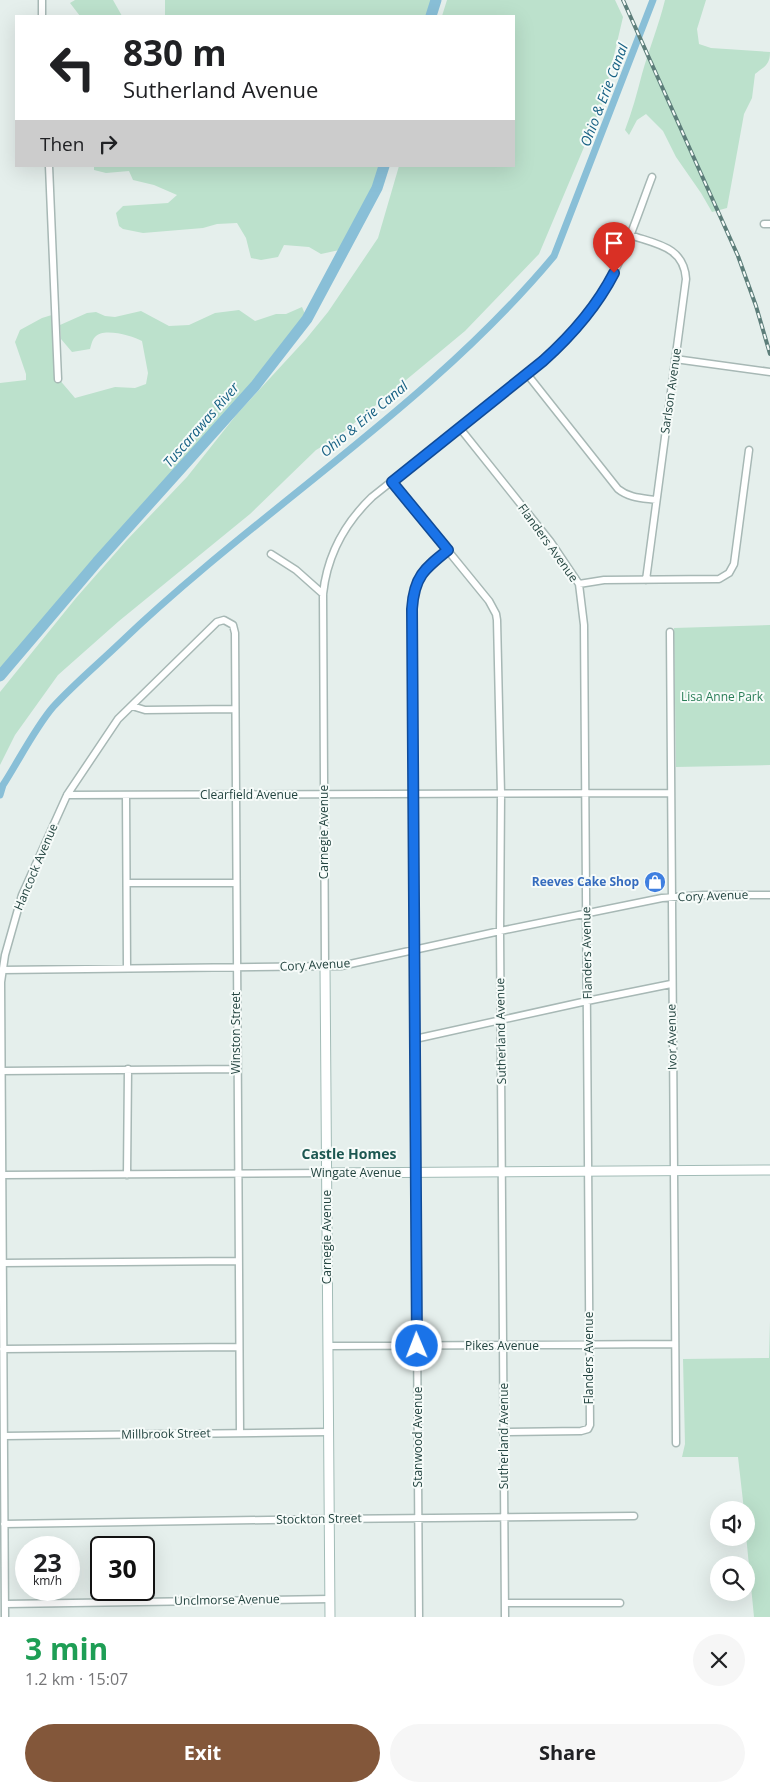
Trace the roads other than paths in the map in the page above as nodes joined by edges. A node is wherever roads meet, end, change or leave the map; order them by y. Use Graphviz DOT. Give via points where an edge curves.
graph roads {
  1 [pos="42,0"];
  2 [pos="42,15"];
  3 [pos="49,167"];
  4 [pos="652,177"];
  5 [pos="630,235"];
  6 [pos="674,359"];
  7 [pos="770,372"];
  8 [pos="527,374"];
  9 [pos="58,378"];
  10 [pos="459,427"];
  11 [pos="750,450"];
  12 [pos="392,482"];
  13 [pos="656,500"];
  14 [pos="448,550"];
  15 [pos="272,554"];
  16 [pos="646,580"];
  17 [pos="579,584"];
  18 [pos="324,594"];
  19 [pos="670,632"];
  20 [pos="235,633"];
  21 [pos="132,706"];
  22 [pos="235,709"];
  23 [pos="671,793"];
  24 [pos="324,794"];
  25 [pos="414,794"];
  26 [pos="501,794"];
  27 [pos="586,794"];
  28 [pos="126,795"];
  29 [pos="235,795"];
  30 [pos="67,796"];
  31 [pos="127,883"];
  32 [pos="236,883"];
  33 [pos="770,895"];
  34 [pos="673,897"];
  35 [pos="586,913"];
  36 [pos="500,931"];
  37 [pos="414,951"];
  38 [pos="325,966"];
  39 [pos="127,968"];
  40 [pos="236,968"];
  41 [pos="2,970"];
  42 [pos="671,984"];
  43 [pos="587,1000"];
  44 [pos="501,1020"];
  45 [pos="415,1038"];
  46 [pos="128,1069"];
  47 [pos="236,1069"];
  48 [pos="2,1071"];
  49 [pos="770,1170"];
  50 [pos="588,1171"];
  51 [pos="416,1172"];
  52 [pos="502,1172"];
  53 [pos="674,1172"];
  54 [pos="238,1173"];
  55 [pos="327,1173"];
  56 [pos="3,1175"];
  57 [pos="127,1175"];
  58 [pos="238,1261"];
  59 [pos="3,1263"];
  60 [pos="675,1344"];
  61 [pos="589,1345"];
  62 [pos="328,1346"];
  63 [pos="417,1346"];
  64 [pos="503,1346"];
  65 [pos="239,1347"];
  66 [pos="3,1349"];
  67 [pos="328,1432"];
  68 [pos="504,1432"];
  69 [pos="240,1433"];
  70 [pos="4,1436"];
  71 [pos="676,1442"];
  72 [pos="634,1516"];
  73 [pos="418,1518"];
  74 [pos="504,1518"];
  75 [pos="329,1519"];
  76 [pos="4,1524"];
  77 [pos="330,1599"];
  78 [pos="505,1603"];
  79 [pos="620,1603"];
  80 [pos="5,1604"];
  81 [pos="5,1617"];
  82 [pos="330,1617"];
  83 [pos="419,1617"];
  84 [pos="505,1617"];
  1 -- 2 [label="street"];
  3 -- 9 [label="street"];
  4 -- 5 [label="street, Carnegie Avenue"];
  5 -- 6 [label="street, Sarlson Avenue" via="671,250 684,267 686,279"];
  5 -- 8 [label="street, Carnegie Avenue" via="620,260 591,310 563,343"];
  6 -- 7 [label="street"];
  6 -- 13 [label="street, Sarlson Avenue"];
  8 -- 10 [label="street, Carnegie Avenue"];
  8 -- 13 [label="street" via="618,489 635,498"];
  10 -- 12 [label="street, Carnegie Avenue"];
  10 -- 17 [label="street, Flanders Avenue" via="550,541"];
  11 -- 16 [label="street" via="734,564 730,573 719,579"];
  12 -- 14 [label="street, Sutherland Avenue"];
  12 -- 18 [label="street, Carnegie Avenue" via="372,497 348,525 331,560"];
  13 -- 16 [label="street, Sarlson Avenue"];
  14 -- 25 [label="street, Stanwood Avenue" via="425,570 413,595"];
  14 -- 26 [label="street, Sutherland Avenue" via="496,614"];
  15 -- 18 [label="street"];
  16 -- 17 [label="street" via="604,580"];
  17 -- 27 [label="street, Flanders Avenue" via="584,625"];
  18 -- 24 [label="street, Carnegie Avenue"];
  19 -- 23 [label="street, Ivor Avenue"];
  20 -- 21 [label="street, Hancock Avenue" via="229,621 217,622"];
  20 -- 22 [label="street, Winston Street"];
  21 -- 22 [label="street" via="145,710"];
  21 -- 30 [label="street, Hancock Avenue" via="114,725"];
  22 -- 29 [label="street, Winston Street"];
  23 -- 27 [label="street, Clearfield Avenue"];
  23 -- 34 [label="street, Ivor Avenue"];
  24 -- 25 [label="street, Clearfield Avenue"];
  24 -- 29 [label="street, Clearfield Avenue"];
  24 -- 38 [label="street, Carnegie Avenue"];
  25 -- 26 [label="street, Clearfield Avenue"];
  25 -- 37 [label="street, Stanwood Avenue"];
  26 -- 27 [label="street, Clearfield Avenue"];
  26 -- 36 [label="street, Sutherland Avenue"];
  27 -- 35 [label="street, Flanders Avenue"];
  28 -- 29 [label="street, Clearfield Avenue"];
  28 -- 30 [label="street, Clearfield Avenue"];
  28 -- 31 [label="street"];
  29 -- 32 [label="street, Winston Street"];
  30 -- 41 [label="street, Hancock Avenue" via="22,895"];
  31 -- 32 [label="street"];
  31 -- 39 [label="street"];
  32 -- 40 [label="street, Winston Street"];
  33 -- 34 [label="street, Cory Avenue"];
  34 -- 35 [label="street, Cory Avenue"];
  34 -- 42 [label="street, Ivor Avenue"];
  35 -- 36 [label="street, Cory Avenue"];
  35 -- 43 [label="street, Flanders Avenue"];
  36 -- 37 [label="street, Cory Avenue"];
  36 -- 44 [label="street, Sutherland Avenue"];
  37 -- 38 [label="street, Cory Avenue" via="341,966"];
  37 -- 45 [label="street, Stanwood Avenue"];
  38 -- 40 [label="street, Cory Avenue"];
  38 -- 55 [label="street, Carnegie Avenue"];
  39 -- 40 [label="street, Cory Avenue"];
  39 -- 41 [label="street, Cory Avenue"];
  40 -- 47 [label="street, Winston Street"];
  41 -- 48 [label="street, Hancock Avenue"];
  42 -- 43 [label="street"];
  42 -- 53 [label="street, Ivor Avenue"];
  43 -- 44 [label="street"];
  43 -- 50 [label="street, Flanders Avenue"];
  44 -- 45 [label="street"];
  44 -- 52 [label="street, Sutherland Avenue"];
  45 -- 51 [label="street, Stanwood Avenue"];
  46 -- 47 [label="street"];
  46 -- 48 [label="street"];
  46 -- 57 [label="street"];
  47 -- 54 [label="street, Winston Street"];
  48 -- 56 [label="street, Hancock Avenue"];
  49 -- 53 [label="street, Wingate Avenue"];
  50 -- 52 [label="street, Wingate Avenue"];
  50 -- 53 [label="street, Wingate Avenue"];
  50 -- 61 [label="street, Flanders Avenue"];
  51 -- 52 [label="street, Wingate Avenue"];
  51 -- 55 [label="street, Wingate Avenue"];
  51 -- 63 [label="street, Stanwood Avenue"];
  52 -- 64 [label="street, Sutherland Avenue"];
  53 -- 60 [label="street, Ivor Avenue"];
  54 -- 55 [label="street, Wingate Avenue"];
  54 -- 57 [label="street, Wingate Avenue"];
  54 -- 58 [label="street, Winston Street"];
  55 -- 62 [label="street, Carnegie Avenue"];
  56 -- 57 [label="street, Wingate Avenue"];
  56 -- 59 [label="street, Hancock Avenue"];
  58 -- 59 [label="street"];
  58 -- 65 [label="street, Winston Street"];
  59 -- 66 [label="street, Hancock Avenue"];
  60 -- 61 [label="street, Pikes Avenue"];
  60 -- 71 [label="street, Ivor Avenue"];
  61 -- 64 [label="street, Pikes Avenue"];
  61 -- 68 [label="street, Flanders Avenue" via="588,1429"];
  62 -- 63 [label="street, Pikes Avenue"];
  62 -- 67 [label="street, Carnegie Avenue"];
  63 -- 64 [label="street, Pikes Avenue"];
  63 -- 73 [label="street, Stanwood Avenue"];
  64 -- 68 [label="street, Sutherland Avenue"];
  65 -- 66 [label="street"];
  65 -- 69 [label="street, Winston Street"];
  66 -- 70 [label="street, Hancock Avenue"];
  67 -- 69 [label="street, Millbrook Street"];
  67 -- 75 [label="street, Carnegie Avenue"];
  68 -- 74 [label="street, Sutherland Avenue"];
  69 -- 70 [label="street, Millbrook Street"];
  70 -- 76 [label="street, Hancock Avenue"];
  72 -- 74 [label="street, Stockton Street"];
  73 -- 74 [label="street, Stockton Street"];
  73 -- 75 [label="street, Stockton Street"];
  73 -- 83 [label="street, Stanwood Avenue"];
  74 -- 78 [label="street, Sutherland Avenue"];
  75 -- 76 [label="street, Stockton Street"];
  75 -- 77 [label="street, Carnegie Avenue"];
  76 -- 80 [label="street, Hancock Avenue"];
  77 -- 80 [label="street, Unclmorse Avenue"];
  77 -- 82 [label="street, Carnegie Avenue"];
  78 -- 79 [label="street"];
  78 -- 84 [label="street, Sutherland Avenue"];
  80 -- 81 [label="street, Hancock Avenue"];
}
